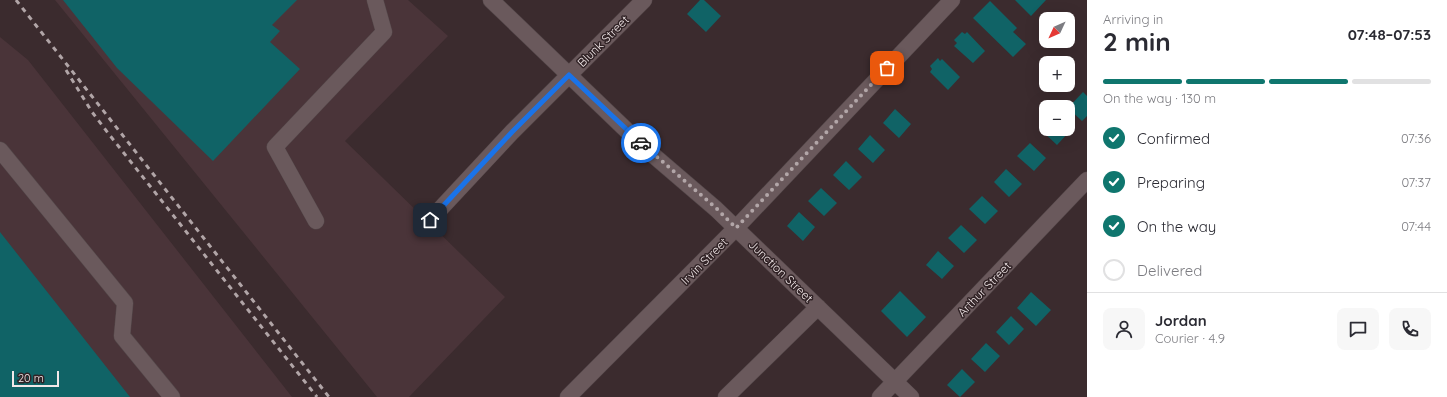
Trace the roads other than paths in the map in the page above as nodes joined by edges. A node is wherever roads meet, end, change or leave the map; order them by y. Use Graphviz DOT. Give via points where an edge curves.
graph roads {
  1 [pos="375,0"];
  2 [pos="491,0"];
  3 [pos="644,0"];
  4 [pos="952,0"];
  5 [pos="569,75"];
  6 [pos="0,150"];
  7 [pos="1087,180"];
  8 [pos="430,220"];
  9 [pos="316,221"];
  10 [pos="736,228"];
  11 [pos="818,307"];
  12 [pos="895,382"];
  13 [pos="172,397"];
  14 [pos="568,397"];
  15 [pos="726,397"];
  16 [pos="880,397"];
  17 [pos="911,397"];
  1 -- 9 [label="street" via="384,32 275,147"];
  2 -- 5 [label="street, Junction Street"];
  3 -- 5 [label="street, Blunk Street"];
  4 -- 10 [label="street, Irvin Street"];
  5 -- 8 [label="street, Blunk Street"];
  5 -- 10 [label="street, Junction Street"];
  6 -- 13 [label="street" via="125,303 122,336"];
  7 -- 12 [label="street, Arthur Street"];
  10 -- 11 [label="street, Junction Street"];
  10 -- 14 [label="street, Irvin Street"];
  11 -- 12 [label="street, Junction Street"];
  11 -- 15 [label="street"];
  12 -- 16 [label="street, Arthur Street"];
  12 -- 17 [label="street, Junction Street"];
}
